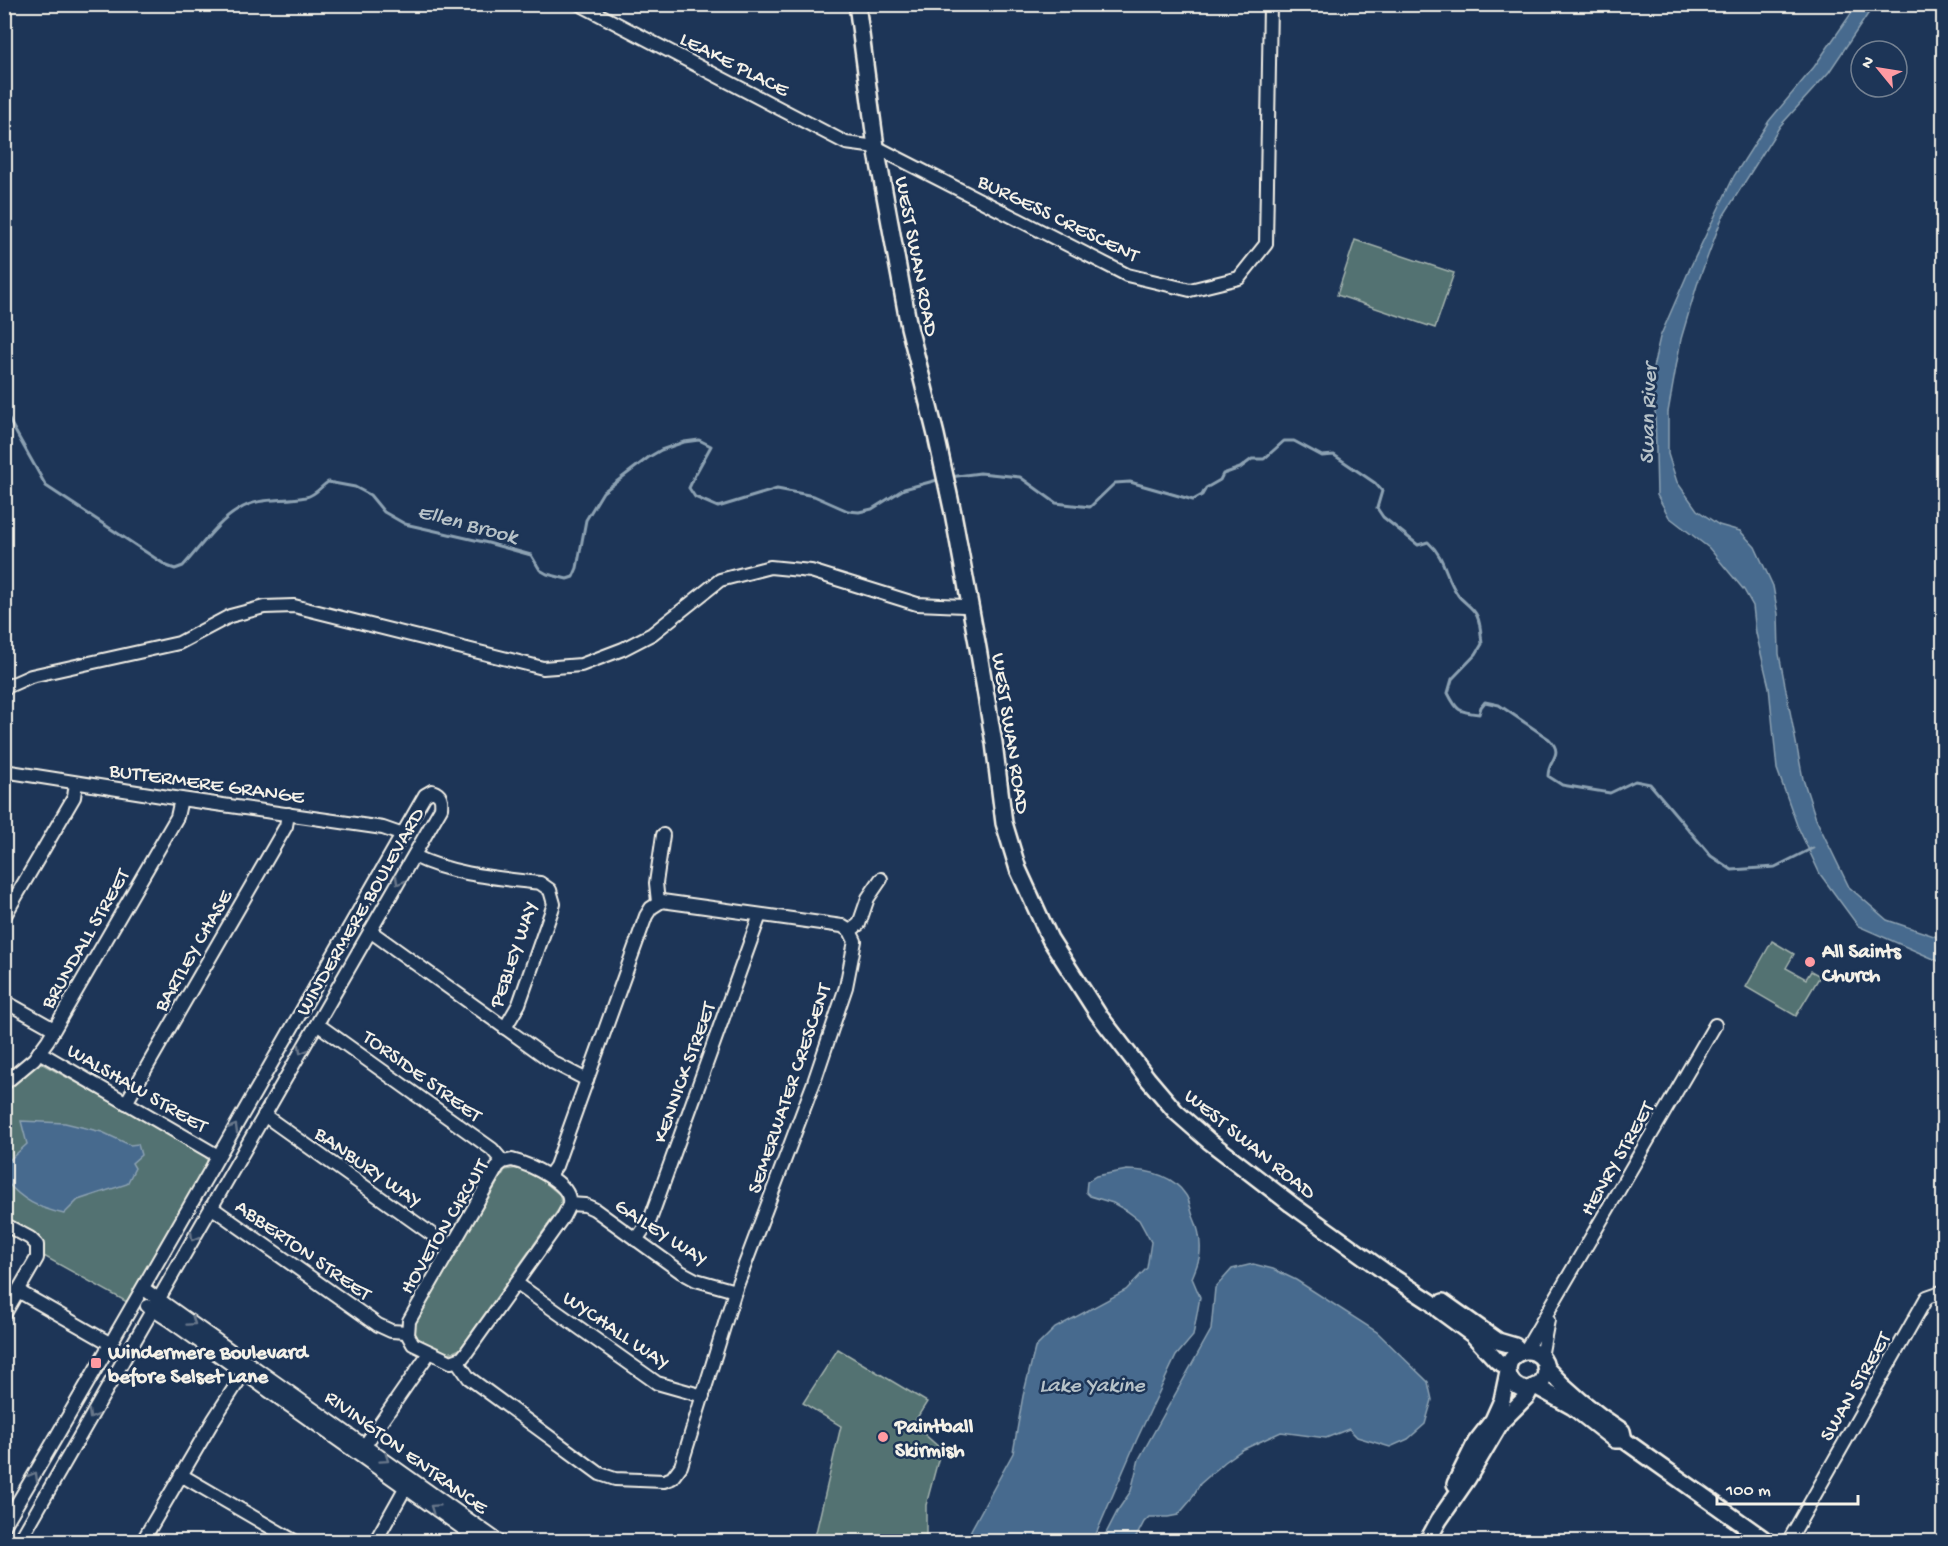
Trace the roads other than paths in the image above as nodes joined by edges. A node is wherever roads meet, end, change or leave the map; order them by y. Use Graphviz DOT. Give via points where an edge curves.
graph roads {
  1 [pos="579,4"];
  2 [pos="856,4"];
  3 [pos="1270,4"];
  4 [pos="876,147"];
  5 [pos="970,604"];
  6 [pos="4,688"];
  7 [pos="4,771"];
  8 [pos="76,783"];
  9 [pos="182,799"];
  10 [pos="288,814"];
  11 [pos="403,835"];
  12 [pos="663,835"];
  13 [pos="414,856"];
  14 [pos="881,879"];
  15 [pos="658,902"];
  16 [pos="760,915"];
  17 [pos="4,917"];
  18 [pos="370,931"];
  19 [pos="850,931"];
  20 [pos="4,1001"];
  21 [pos="317,1024"];
  22 [pos="1715,1025"];
  23 [pos="505,1028"];
  24 [pos="54,1029"];
  25 [pos="39,1052"];
  26 [pos="587,1080"];
  27 [pos="4,1084"];
  28 [pos="126,1103"];
  29 [pos="264,1115"];
  30 [pos="218,1156"];
  31 [pos="503,1162"];
  32 [pos="549,1176"];
  33 [pos="569,1204"];
  34 [pos="211,1208"];
  35 [pos="4,1224"];
  36 [pos="636,1240"];
  37 [pos="451,1248"];
  38 [pos="516,1283"];
  39 [pos="144,1288"];
  40 [pos="18,1291"];
  41 [pos="735,1291"];
  42 [pos="1944,1291"];
  43 [pos="137,1300"];
  44 [pos="1431,1302"];
  45 [pos="155,1304"];
  46 [pos="1550,1310"];
  47 [pos="4,1315"];
  48 [pos="408,1332"];
  49 [pos="111,1344"];
  50 [pos="1523,1351"];
  51 [pos="429,1353"];
  52 [pos="457,1361"];
  53 [pos="1543,1362"];
  54 [pos="246,1368"];
  55 [pos="1508,1369"];
  56 [pos="1533,1387"];
  57 [pos="703,1396"];
  58 [pos="1624,1440"];
  59 [pos="362,1450"];
  60 [pos="181,1475"];
  61 [pos="408,1483"];
  62 [pos="1439,1520"];
  63 [pos="4,1526"];
  64 [pos="498,1541"];
  65 [pos="19,1542"];
  66 [pos="142,1542"];
  67 [pos="296,1542"];
  68 [pos="375,1542"];
  69 [pos="482,1542"];
  70 [pos="1427,1542"];
  71 [pos="1768,1542"];
  72 [pos="1788,1542"];
  1 -- 4 [label="street, LEAKE PLACE" via="846,143"];
  2 -- 4 [label="main road, WEST SWAN ROAD"];
  3 -- 4 [label="street, BURGESS CRESCENT" via="1266,244 1239,278 1190,290 1126,275"];
  4 -- 5 [label="main road, WEST SWAN ROAD" via="909,327 936,435"];
  5 -- 6 [label="street" via="917,604 811,571 770,567 720,580 652,634 623,649 581,665 543,668 294,606 264,607 230,616 180,643 31,676"];
  5 -- 44 [label="main road, WEST SWAN ROAD" via="1004,823 1018,868 1050,939 1098,1014 1169,1104 1209,1141"];
  7 -- 8 [label="street, BUTTERMERE GRANGE"];
  8 -- 9 [label="street, BUTTERMERE GRANGE"];
  8 -- 17 [label="street" via="74,797"];
  9 -- 10 [label="street, BUTTERMERE GRANGE"];
  9 -- 24 [label="street, BRUNDALL STREET" via="177,817"];
  10 -- 11 [label="street, BUTTERMERE GRANGE" via="383,828"];
  10 -- 28 [label="street, BARTLEY CHASE" via="286,826"];
  11 -- 13 [label="street, WINDERMERE BOULEVARD" via="425,795 438,793 441,808"];
  30 -- 11 [label="street, WINDERMERE BOULEVARD, one-way"];
  12 -- 15 [label="street" via="656,883"];
  13 -- 18 [label="street, WINDERMERE BOULEVARD, one-way"];
  13 -- 23 [label="street, PEBLEY WAY" via="457,872 540,883 550,890 554,904 519,1004"];
  14 -- 19 [label="street" via="868,898 859,924"];
  15 -- 16 [label="street"];
  15 -- 26 [label="street" via="646,916"];
  16 -- 19 [label="street" via="842,926"];
  16 -- 36 [label="street, KENNICK STREET" via="650,1220"];
  18 -- 21 [label="street, WINDERMERE BOULEVARD"];
  18 -- 23 [label="street"];
  19 -- 41 [label="street, SEMERWATER CRESCENT" via="855,941 846,987"];
  20 -- 24 [label="street"];
  21 -- 29 [label="street, WINDERMERE BOULEVARD, one-way"];
  21 -- 31 [label="street, TORSIDE STREET" via="492,1149"];
  22 -- 46 [label="street, HENRY STREET"];
  23 -- 26 [label="street" via="554,1063"];
  24 -- 25 [label="street, BRUNDALL STREET"];
  25 -- 27 [label="street, BRUNDALL STREET"];
  25 -- 28 [label="street, WALSHAW STREET"];
  26 -- 32 [label="street"];
  28 -- 30 [label="street, WALSHAW STREET"];
  29 -- 34 [label="street, WINDERMERE BOULEVARD"];
  29 -- 37 [label="street, BANBURY WAY"];
  30 -- 39 [label="street, WINDERMERE BOULEVARD"];
  31 -- 32 [label="street, HOVETON CIRCUIT" via="522,1163"];
  31 -- 37 [label="street, HOVETON CIRCUIT"];
  32 -- 33 [label="street, HOVETON CIRCUIT" via="565,1190"];
  33 -- 36 [label="street, GAILEY WAY" via="594,1209"];
  33 -- 38 [label="street"];
  34 -- 45 [label="street, WINDERMERE BOULEVARD, one-way"];
  34 -- 48 [label="street, ABBERTON STREET" via="378,1325"];
  35 -- 40 [label="street" via="37,1245 37,1258"];
  36 -- 41 [label="street, GAILEY WAY" via="696,1280"];
  37 -- 48 [label="street, HOVETON CIRCUIT" via="409,1321"];
  38 -- 52 [label="street"];
  38 -- 57 [label="street, WYCHALL WAY" via="657,1383"];
  39 -- 43 [label="street, WINDERMERE BOULEVARD"];
  39 -- 45 [label="street, RIVINGTON ENTRANCE"];
  40 -- 47 [label="street"];
  40 -- 49 [label="street"];
  41 -- 57 [label="street, SEMERWATER CRESCENT"];
  42 -- 72 [label="street, SWAN STREET" via="1927,1297"];
  43 -- 45 [label="street, RIVINGTON ENTRANCE"];
  43 -- 49 [label="street, WINDERMERE BOULEVARD"];
  44 -- 50 [label="main road, WEST SWAN ROAD" via="1444,1302 1498,1341"];
  44 -- 55 [label="main road, WEST SWAN ROAD"];
  45 -- 54 [label="street, RIVINGTON ENTRANCE"];
  45 -- 65 [label="street, WINDERMERE BOULEVARD, one-way"];
  46 -- 50 [label="street, HENRY STREET"];
  46 -- 53 [label="street, HENRY STREET"];
  48 -- 51 [label="street" via="413,1344"];
  63 -- 49 [label="street, WINDERMERE BOULEVARD, one-way"];
  50 -- 53 [label="main road" via="1536,1353"];
  50 -- 55 [label="main road" via="1512,1358"];
  51 -- 52 [label="street"];
  51 -- 59 [label="street"];
  52 -- 57 [label="street, SEMERWATER CRESCENT" via="469,1378 600,1473 615,1479 672,1478 681,1466"];
  53 -- 56 [label="main road" via="1543,1378"];
  53 -- 58 [label="main road" via="1594,1413 1622,1431"];
  54 -- 59 [label="street, RIVINGTON ENTRANCE"];
  54 -- 60 [label="street"];
  55 -- 56 [label="main road" via="1519,1387"];
  55 -- 62 [label="main road" via="1493,1420 1467,1458"];
  56 -- 58 [label="main road" via="1574,1407 1615,1440"];
  56 -- 62 [label="main road" via="1501,1422"];
  58 -- 71 [label="main road"];
  59 -- 61 [label="street, RIVINGTON ENTRANCE"];
  60 -- 66 [label="street"];
  60 -- 67 [label="street"];
  61 -- 64 [label="street, RIVINGTON ENTRANCE"];
  61 -- 68 [label="street"];
  69 -- 61 [label="street, RIVINGTON ENTRANCE, one-way"];
  62 -- 70 [label="main road"];
}
